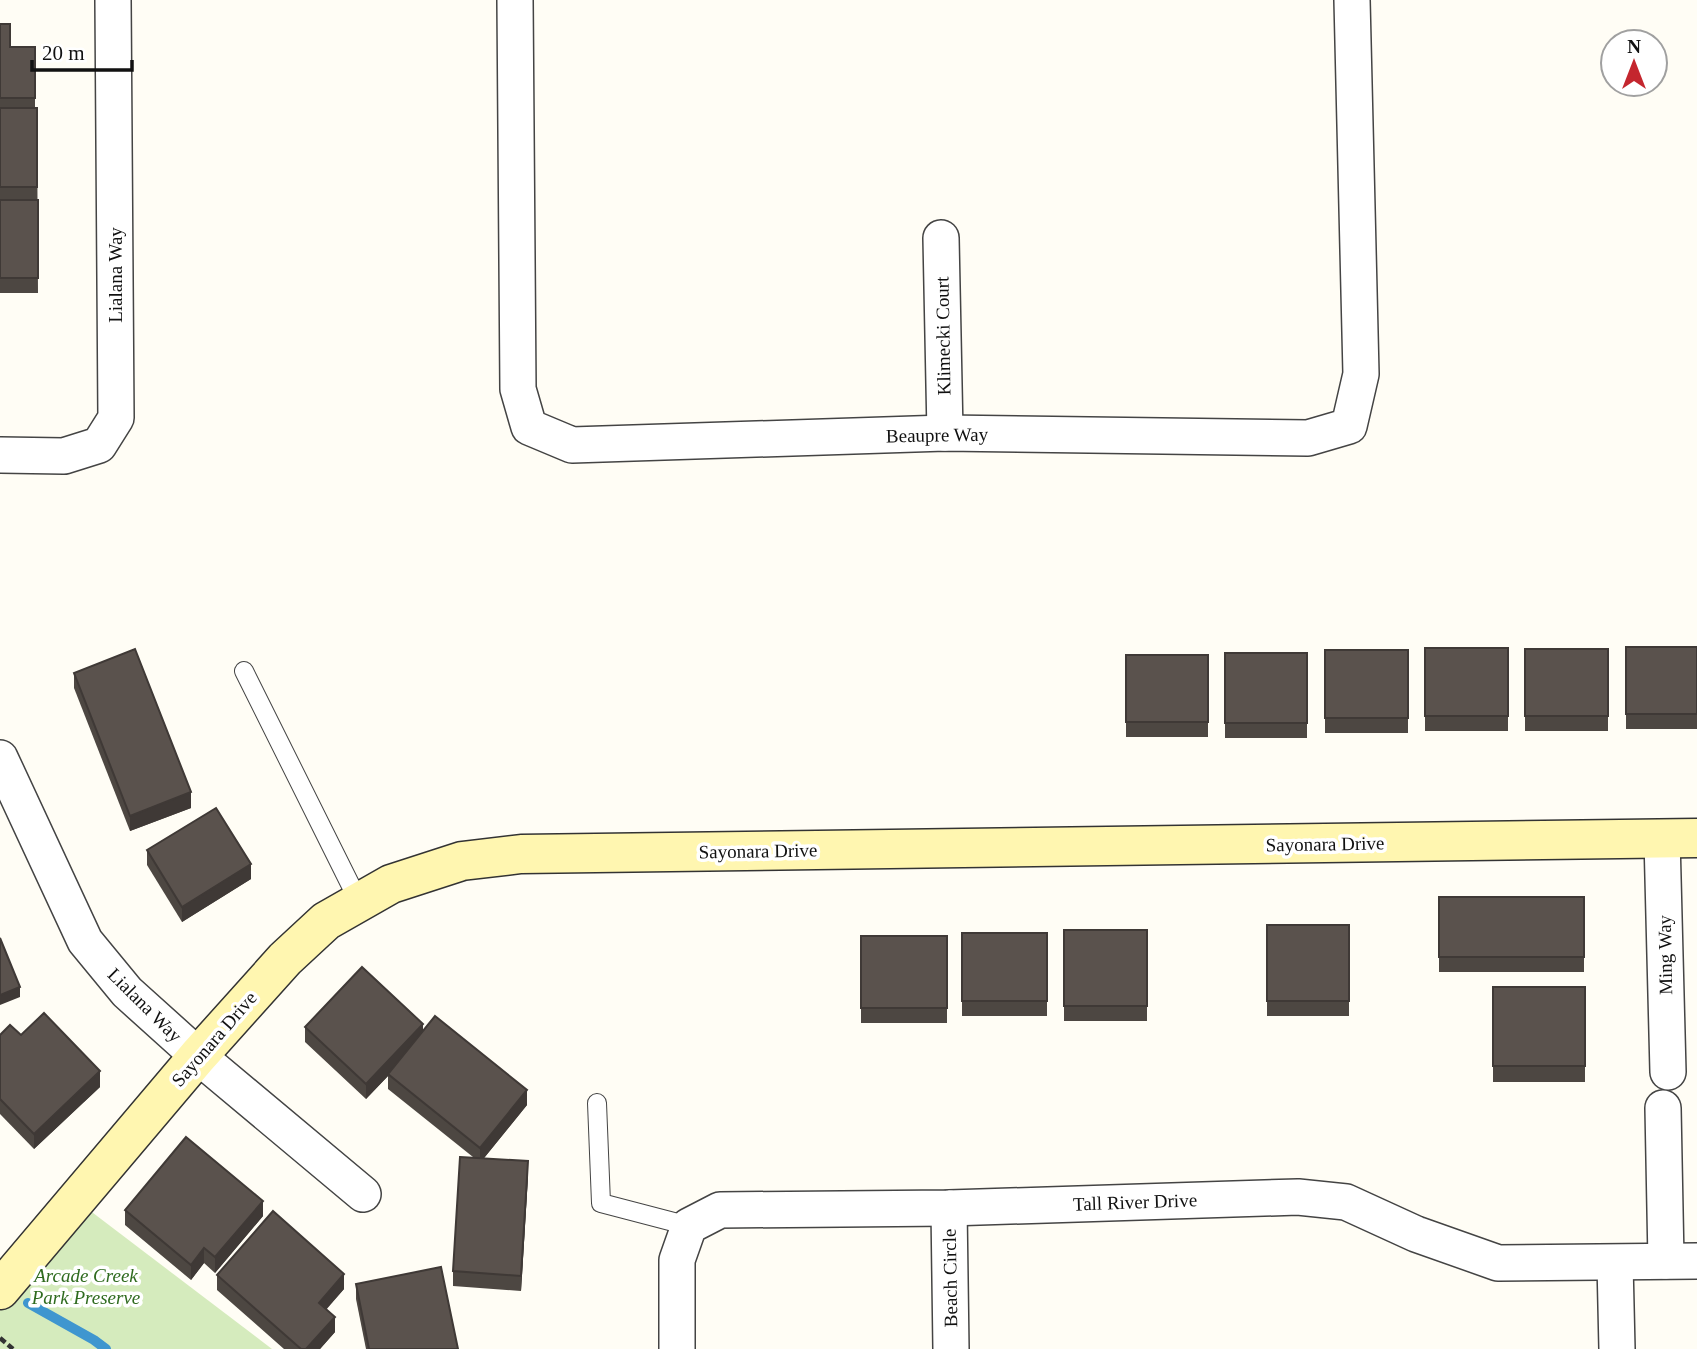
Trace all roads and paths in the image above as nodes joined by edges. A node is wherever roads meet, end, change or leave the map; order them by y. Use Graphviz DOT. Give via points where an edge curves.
graph roads {
  1 [pos="113,0"];
  2 [pos="515,0"];
  3 [pos="1352,0"];
  4 [pos="941,238"];
  5 [pos="945,433"];
  6 [pos="0,455"];
  7 [pos="244,671"];
  8 [pos="0,758"];
  9 [pos="1680,839"];
  10 [pos="359,902"];
  11 [pos="198,1056"];
  12 [pos="1668,1072"];
  13 [pos="597,1103"];
  14 [pos="1663,1108"];
  15 [pos="363,1194"];
  16 [pos="949,1208"];
  17 [pos="689,1226"];
  18 [pos="1681,1261"];
  19 [pos="1615,1263"];
  20 [pos="0,1290"];
  21 [pos="0,1338"];
  22 [pos="13,1349"];
  23 [pos="677,1349"];
  24 [pos="951,1349"];
  25 [pos="1618,1349"];
  1 -- 6 [label="street, Lialana Way" via="116,418 99,445 64,456"];
  2 -- 5 [label="street, Beaupre Way" via="517,389 529,427 572,445"];
  3 -- 5 [label="street, Beaupre Way" via="1361,374 1349,426 1308,438"];
  4 -- 5 [label="street, Klimecki Court"];
  7 -- 10 [label="lane"];
  8 -- 11 [label="street, Lialana Way" via="85,941 127,992"];
  9 -- 10 [label="street, Sayonara Drive" via="521,854 462,861 391,884"];
  9 -- 12 [label="street, Ming Way"];
  10 -- 11 [label="street, Sayonara Drive" via="326,920 285,959"];
  11 -- 15 [label="street, Lialana Way"];
  11 -- 20 [label="street, Sayonara Drive"];
  13 -- 17 [label="lane" via="601,1203"];
  14 -- 18 [label="street"];
  16 -- 17 [label="street, Tall River Drive" via="720,1210"];
  16 -- 19 [label="street, Tall River Drive" via="1298,1197 1346,1202 1416,1234 1498,1263"];
  16 -- 24 [label="street, Beach Circle"];
  17 -- 23 [label="street" via="677,1260"];
  18 -- 19 [label="street, Tall River Drive"];
  19 -- 25 [label="street"];
  21 -- 22 [label="path"];
}
